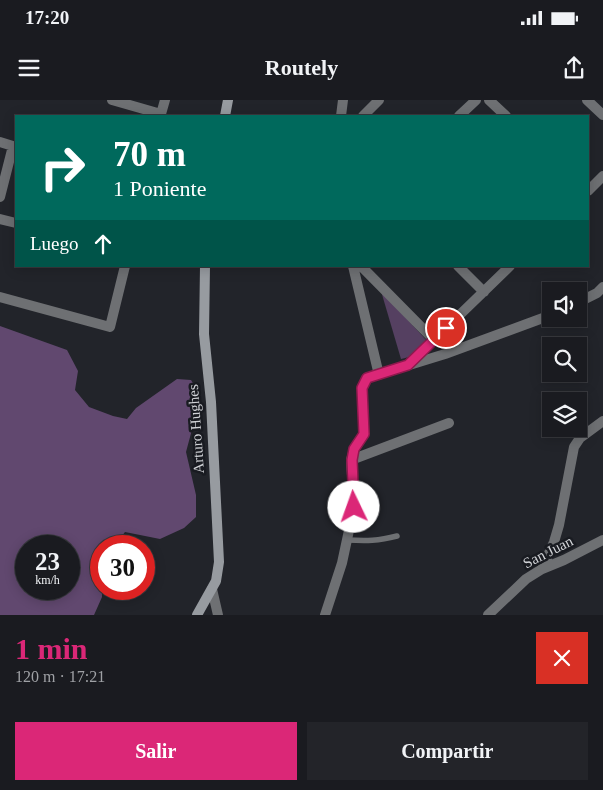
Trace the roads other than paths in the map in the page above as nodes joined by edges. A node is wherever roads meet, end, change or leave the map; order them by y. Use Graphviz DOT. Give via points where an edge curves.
graph roads {
  1 [pos="165,100"];
  2 [pos="228,100"];
  3 [pos="343,100"];
  4 [pos="379,100"];
  5 [pos="476,100"];
  6 [pos="489,100"];
  7 [pos="587,100"];
  8 [pos="118,101"];
  9 [pos="225,115"];
  10 [pos="341,115"];
  11 [pos="364,115"];
  12 [pos="460,115"];
  13 [pos="505,115"];
  14 [pos="603,115"];
  15 [pos="0,142"];
  16 [pos="15,146"];
  17 [pos="603,176"];
  18 [pos="589,190"];
  19 [pos="0,197"];
  20 [pos="0,219"];
  21 [pos="15,223"];
  22 [pos="125,267"];
  23 [pos="205,267"];
  24 [pos="353,267"];
  25 [pos="362,267"];
  26 [pos="459,267"];
  27 [pos="509,267"];
  28 [pos="600,290"];
  29 [pos="484,292"];
  30 [pos="0,296"];
  31 [pos="587,297"];
  32 [pos="603,302"];
  33 [pos="542,318"];
  34 [pos="434,340"];
  35 [pos="408,365"];
  36 [pos="379,375"];
  37 [pos="603,420"];
  38 [pos="449,423"];
  39 [pos="364,434"];
  40 [pos="372,452"];
  41 [pos="352,460"];
  42 [pos="397,536"];
  43 [pos="347,540"];
  44 [pos="603,540"];
  45 [pos="542,568"];
  46 [pos="212,589"];
  47 [pos="197,615"];
  48 [pos="218,615"];
  49 [pos="325,615"];
  50 [pos="488,615"];
  1 -- 8 [label="street" via="161,114"];
  2 -- 9 [label="street"];
  3 -- 10 [label="street"];
  4 -- 11 [label="street"];
  5 -- 12 [label="street"];
  6 -- 13 [label="street"];
  7 -- 14 [label="street"];
  15 -- 16 [label="street"];
  16 -- 19 [label="street"];
  17 -- 18 [label="street"];
  20 -- 21 [label="street"];
  22 -- 30 [label="street" via="110,327"];
  23 -- 46 [label="street, Arturo Hughes" via="204,334 219,553"];
  24 -- 36 [label="street"];
  25 -- 34 [label="street"];
  26 -- 29 [label="street"];
  27 -- 29 [label="street"];
  28 -- 31 [label="street"];
  28 -- 32 [label="street"];
  29 -- 34 [label="street"];
  33 -- 35 [label="street"];
  34 -- 35 [label="street"];
  35 -- 36 [label="street"];
  36 -- 39 [label="street" via="367,378 362,388"];
  37 -- 45 [label="street" via="574,447 559,524"];
  38 -- 40 [label="street"];
  39 -- 40 [label="street"];
  39 -- 41 [label="street" via="354,449"];
  40 -- 41 [label="street"];
  41 -- 43 [label="street" via="354,507"];
  42 -- 43 [label="lane" via="381,540"];
  43 -- 49 [label="street"];
  44 -- 45 [label="street, San Juan"];
  45 -- 50 [label="street, San Juan"];
  46 -- 47 [label="street, Arturo Hughes"];
  46 -- 48 [label="street"];
}
